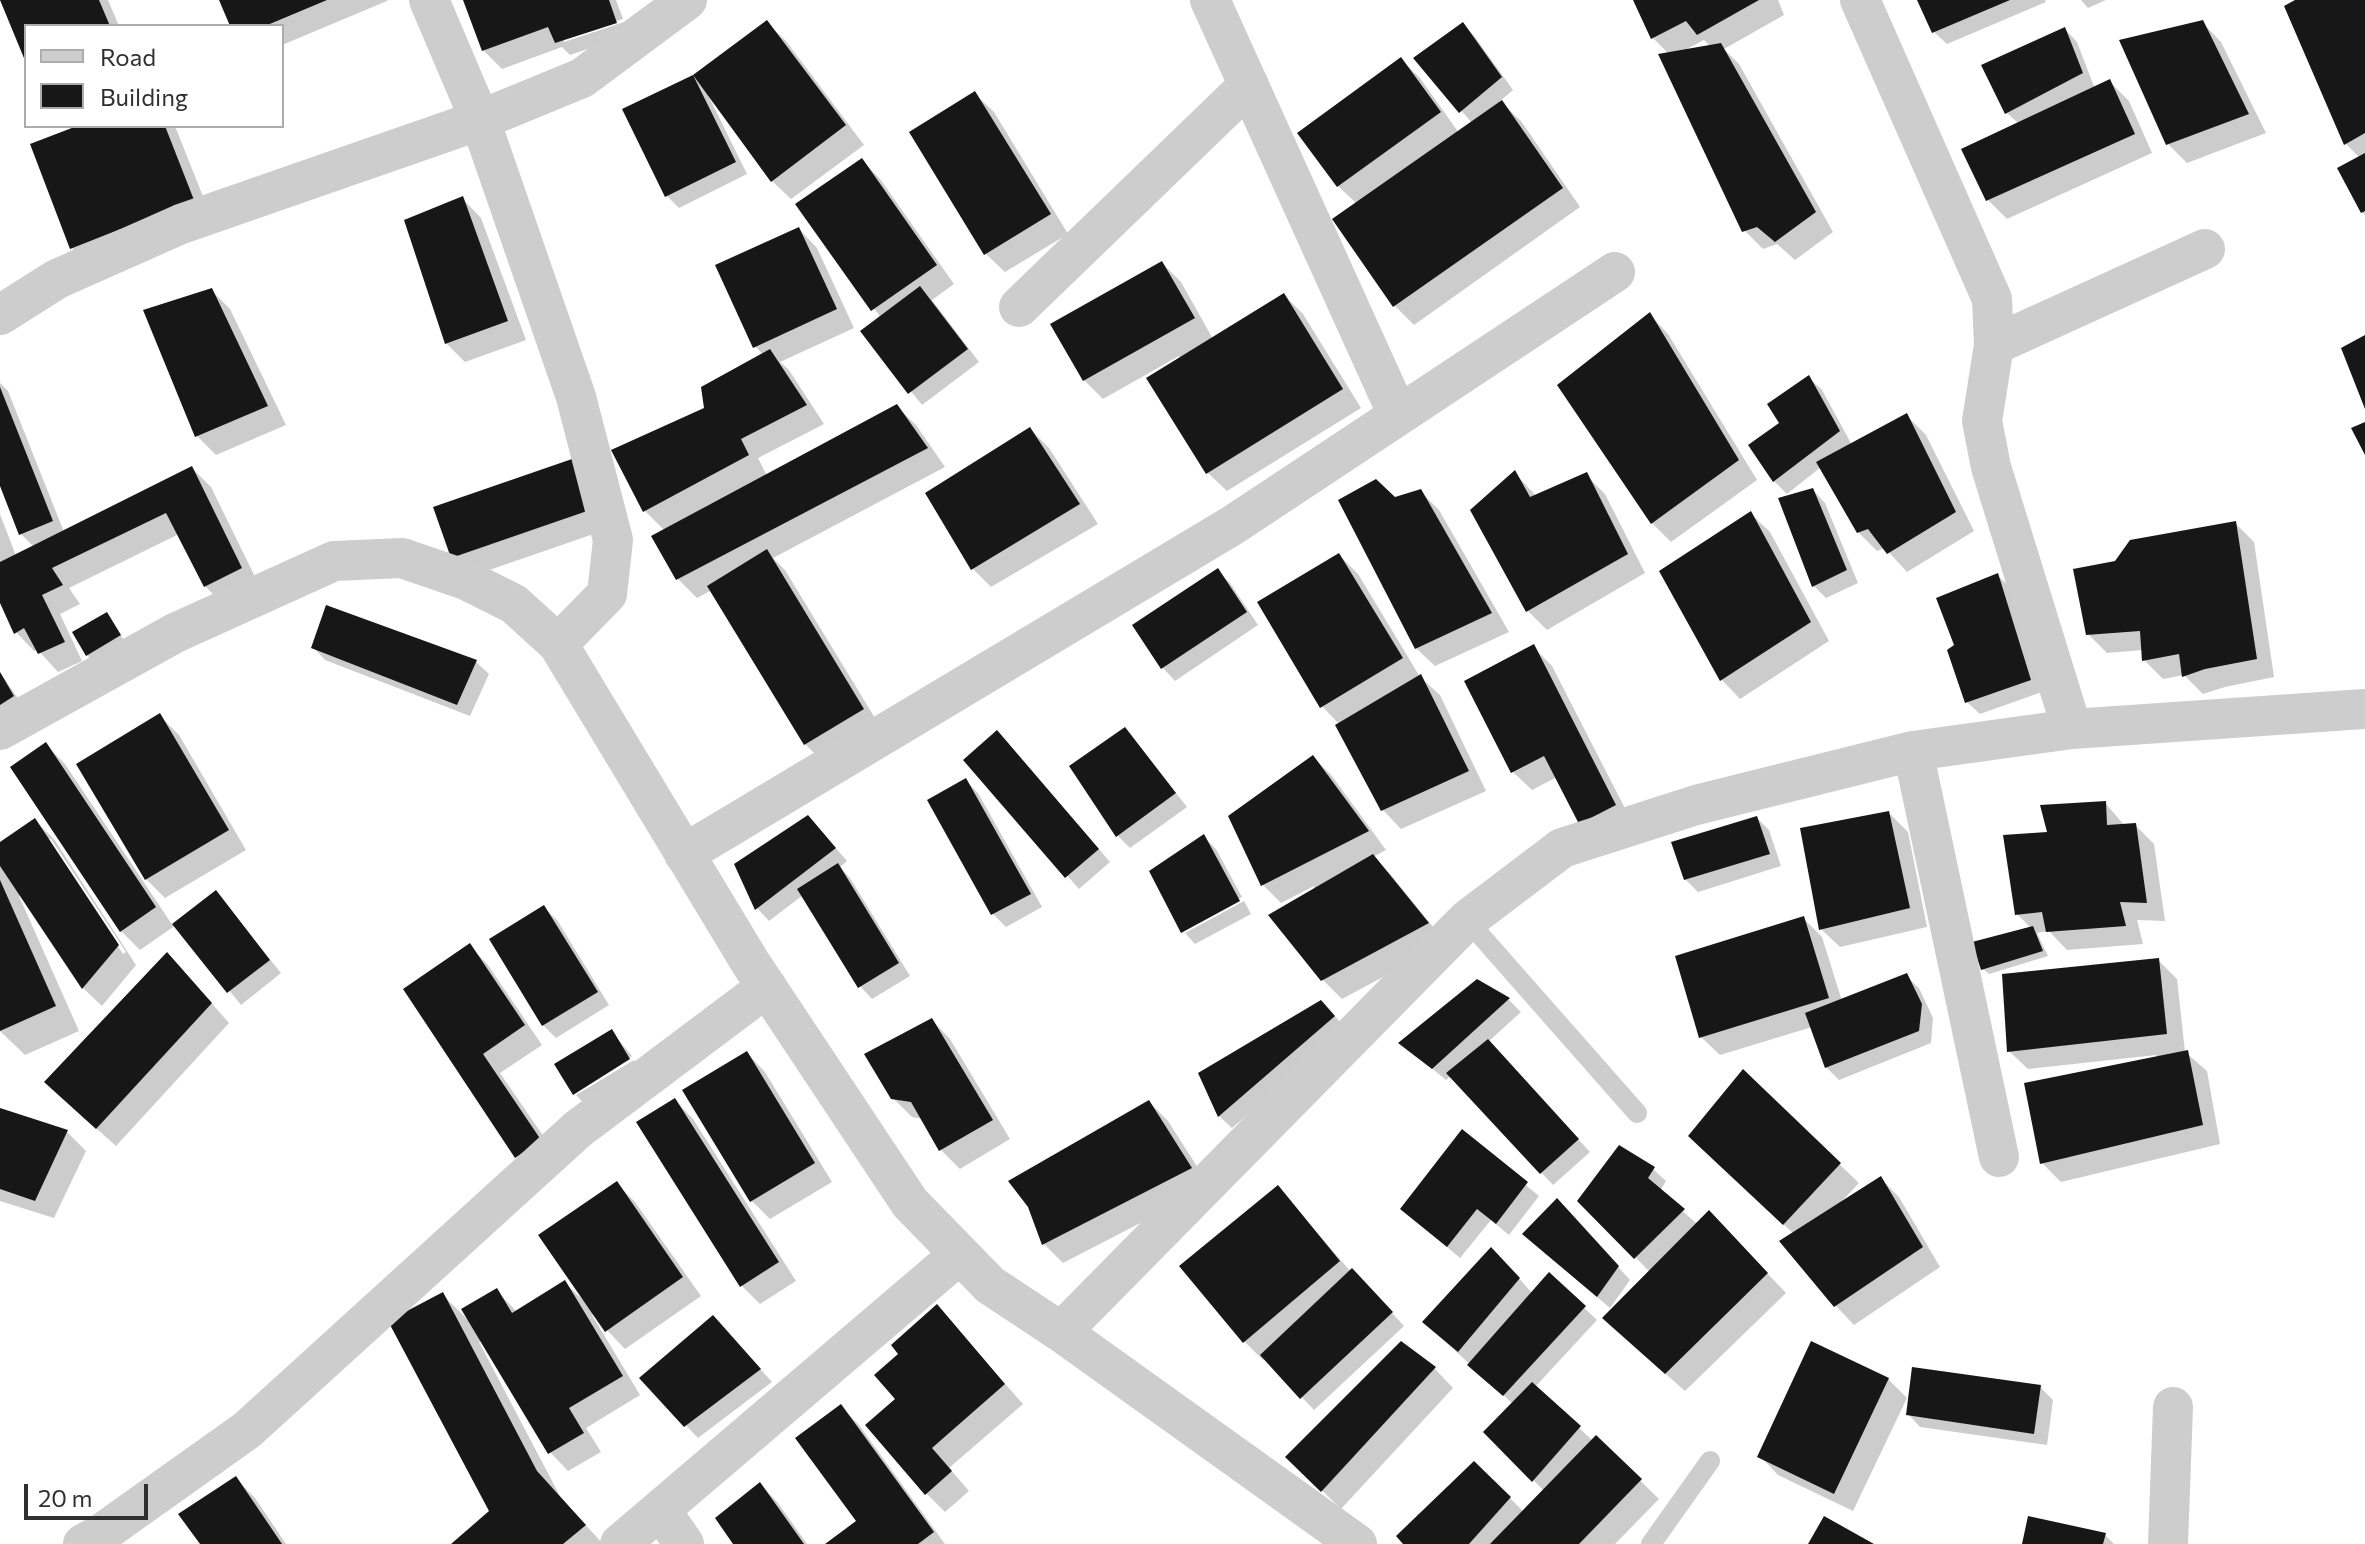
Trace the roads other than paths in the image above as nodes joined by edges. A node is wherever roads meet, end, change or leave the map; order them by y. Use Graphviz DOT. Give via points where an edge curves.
graph roads {
  1 [pos="429,0"];
  2 [pos="687,0"];
  3 [pos="1210,0"];
  4 [pos="1860,0"];
  5 [pos="1249,85"];
  6 [pos="480,120"];
  7 [pos="2205,249"];
  8 [pos="1615,272"];
  9 [pos="1019,307"];
  10 [pos="0,315"];
  11 [pos="1994,345"];
  12 [pos="1398,415"];
  13 [pos="558,644"];
  14 [pos="2365,709"];
  15 [pos="2072,729"];
  16 [pos="0,730"];
  17 [pos="1913,751"];
  18 [pos="684,854"];
  19 [pos="1467,920"];
  20 [pos="767,987"];
  21 [pos="1637,1113"];
  22 [pos="1999,1157"];
  23 [pos="960,1254"];
  24 [pos="1061,1332"];
  25 [pos="2173,1407"];
  26 [pos="1710,1461"];
  27 [pos="661,1511"];
  28 [pos="108,1538"];
  29 [pos="620,1544"];
  30 [pos="684,1544"];
  31 [pos="1357,1544"];
  32 [pos="1651,1544"];
  33 [pos="2168,1544"];
  1 -- 6 [label="street"];
  2 -- 6 [label="street" via="582,78"];
  3 -- 5 [label="street"];
  4 -- 11 [label="street" via="1992,299"];
  5 -- 9 [label="street"];
  5 -- 12 [label="street"];
  6 -- 10 [label="street" via="181,224 57,279"];
  6 -- 13 [label="street" via="576,397 613,540 607,594"];
  7 -- 11 [label="street"];
  8 -- 12 [label="street"];
  11 -- 15 [label="street" via="1982,421 1991,467"];
  12 -- 18 [label="street" via="1233,525"];
  13 -- 16 [label="street" via="514,604 466,580 402,558 334,561 175,633"];
  13 -- 18 [label="street"];
  14 -- 15 [label="street"];
  15 -- 17 [label="street"];
  17 -- 19 [label="street" via="1696,805 1562,848"];
  17 -- 22 [label="street"];
  18 -- 20 [label="street"];
  19 -- 21 [label="lane"];
  19 -- 24 [label="street"];
  20 -- 23 [label="street" via="910,1203"];
  20 -- 28 [label="street" via="578,1129 247,1430"];
  23 -- 24 [label="street" via="990,1285"];
  23 -- 27 [label="street"];
  24 -- 31 [label="street"];
  25 -- 33 [label="street"];
  26 -- 32 [label="lane"];
  27 -- 29 [label="street"];
  27 -- 30 [label="street"];
}
